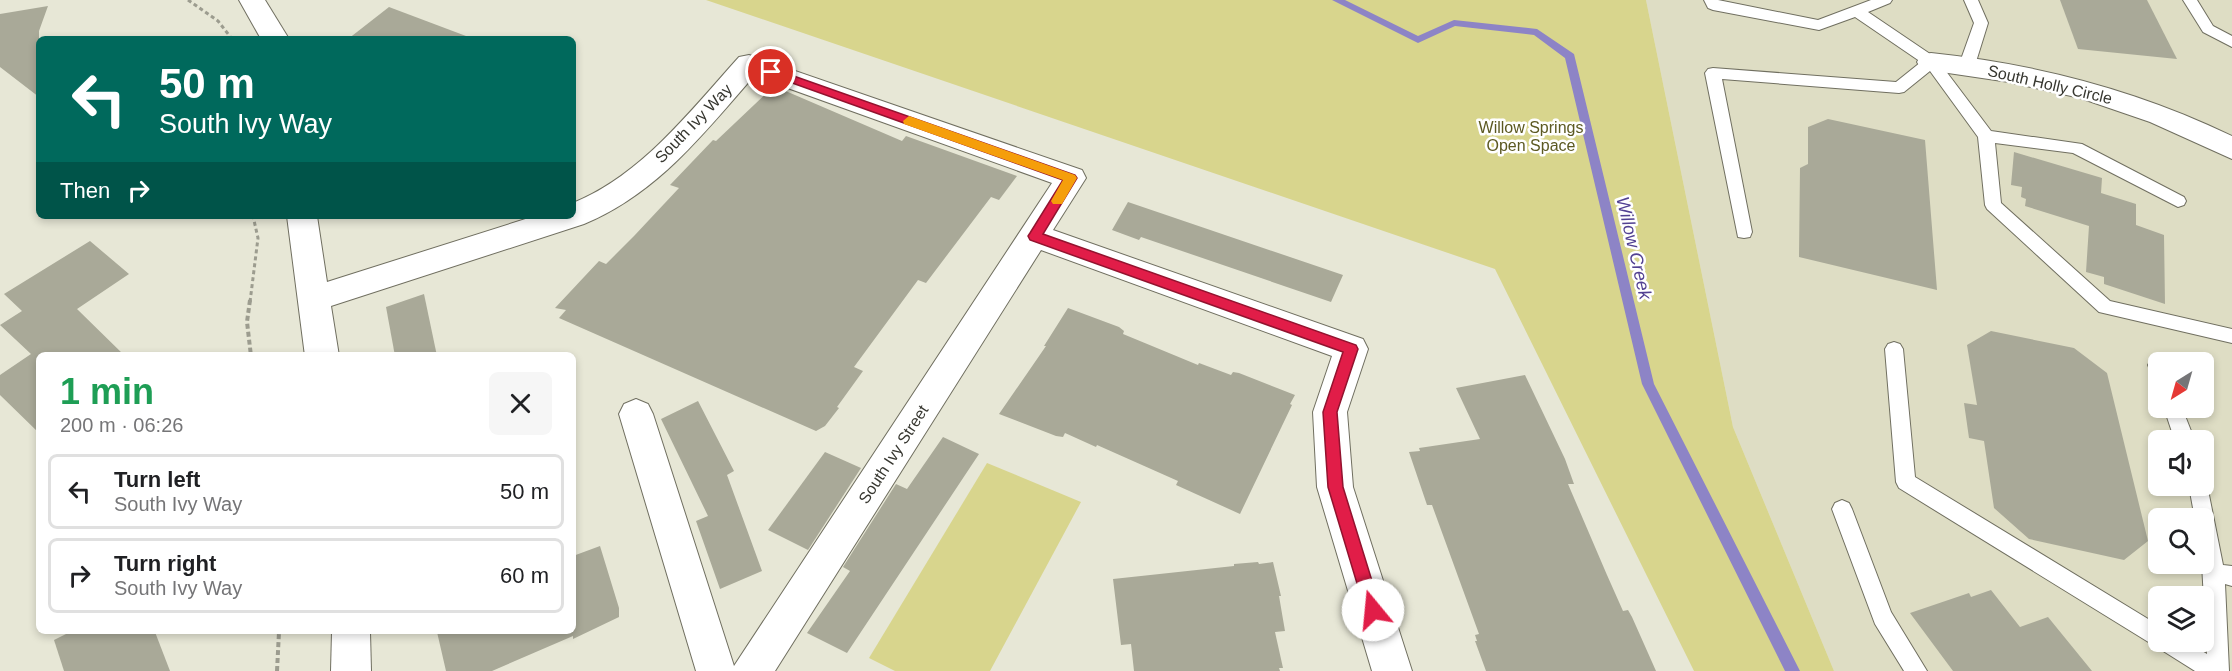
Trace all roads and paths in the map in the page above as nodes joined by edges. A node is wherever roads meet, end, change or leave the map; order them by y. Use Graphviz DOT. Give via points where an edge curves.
graph roads {
  1 [pos="188,0"];
  2 [pos="252,0"];
  3 [pos="1711,0"];
  4 [pos="1886,0"];
  5 [pos="1971,0"];
  6 [pos="2190,0"];
  7 [pos="1857,11"];
  8 [pos="230,36"];
  9 [pos="273,36"];
  10 [pos="2232,42"];
  11 [pos="1931,62"];
  12 [pos="1967,65"];
  13 [pos="1986,136"];
  14 [pos="2232,148"];
  15 [pos="2178,201"];
  16 [pos="576,215"];
  17 [pos="254,219"];
  18 [pos="303,219"];
  19 [pos="563,219"];
  20 [pos="1744,232"];
  21 [pos="1035,236"];
  22 [pos="313,299"];
  23 [pos="2232,336"];
  24 [pos="1894,349"];
  25 [pos="250,352"];
  26 [pos="321,352"];
  27 [pos="636,414"];
  28 [pos="2202,496"];
  29 [pos="1842,509"];
  30 [pos="2223,575"];
  31 [pos="2148,630"];
  32 [pos="279,634"];
  33 [pos="351,634"];
  34 [pos="2185,652"];
  35 [pos="277,671"];
  36 [pos="351,671"];
  37 [pos="716,671"];
  38 [pos="752,671"];
  39 [pos="1392,671"];
  40 [pos="1916,671"];
  41 [pos="2217,671"];
  1 -- 8 [label="path" via="218,21"];
  2 -- 9 [label="street"];
  3 -- 7 [label="lane" via="1713,5 1819,26"];
  4 -- 7 [label="lane"];
  5 -- 12 [label="lane" via="1981,23"];
  6 -- 10 [label="lane" via="2208,29"];
  7 -- 11 [label="lane"];
  11 -- 12 [label="street, South Holly Circle"];
  11 -- 13 [label="lane"];
  11 -- 20 [label="lane" via="1899,88 1713,73"];
  12 -- 14 [label="street, South Holly Circle" via="2070,85 2122,101"];
  13 -- 15 [label="lane" via="2076,148"];
  13 -- 23 [label="lane" via="1993,205 2105,307"];
  16 -- 21 [label="street, South Ivy Way" via="626,190 749,64 1071,178"];
  17 -- 25 [label="path" via="258,238 247,322"];
  18 -- 22 [label="street"];
  19 -- 22 [label="street, South Ivy Way"];
  21 -- 38 [label="street, South Ivy Street"];
  21 -- 39 [label="street" via="1351,349 1330,412 1335,487"];
  22 -- 26 [label="street"];
  24 -- 31 [label="lane" via="1906,482"];
  27 -- 37 [label="street"];
  28 -- 30 [label="lane"];
  29 -- 40 [label="lane" via="1882,617"];
  30 -- 41 [label="lane"];
  32 -- 35 [label="path"];
  33 -- 36 [label="street"];
  34 -- 41 [label="lane"];
}
